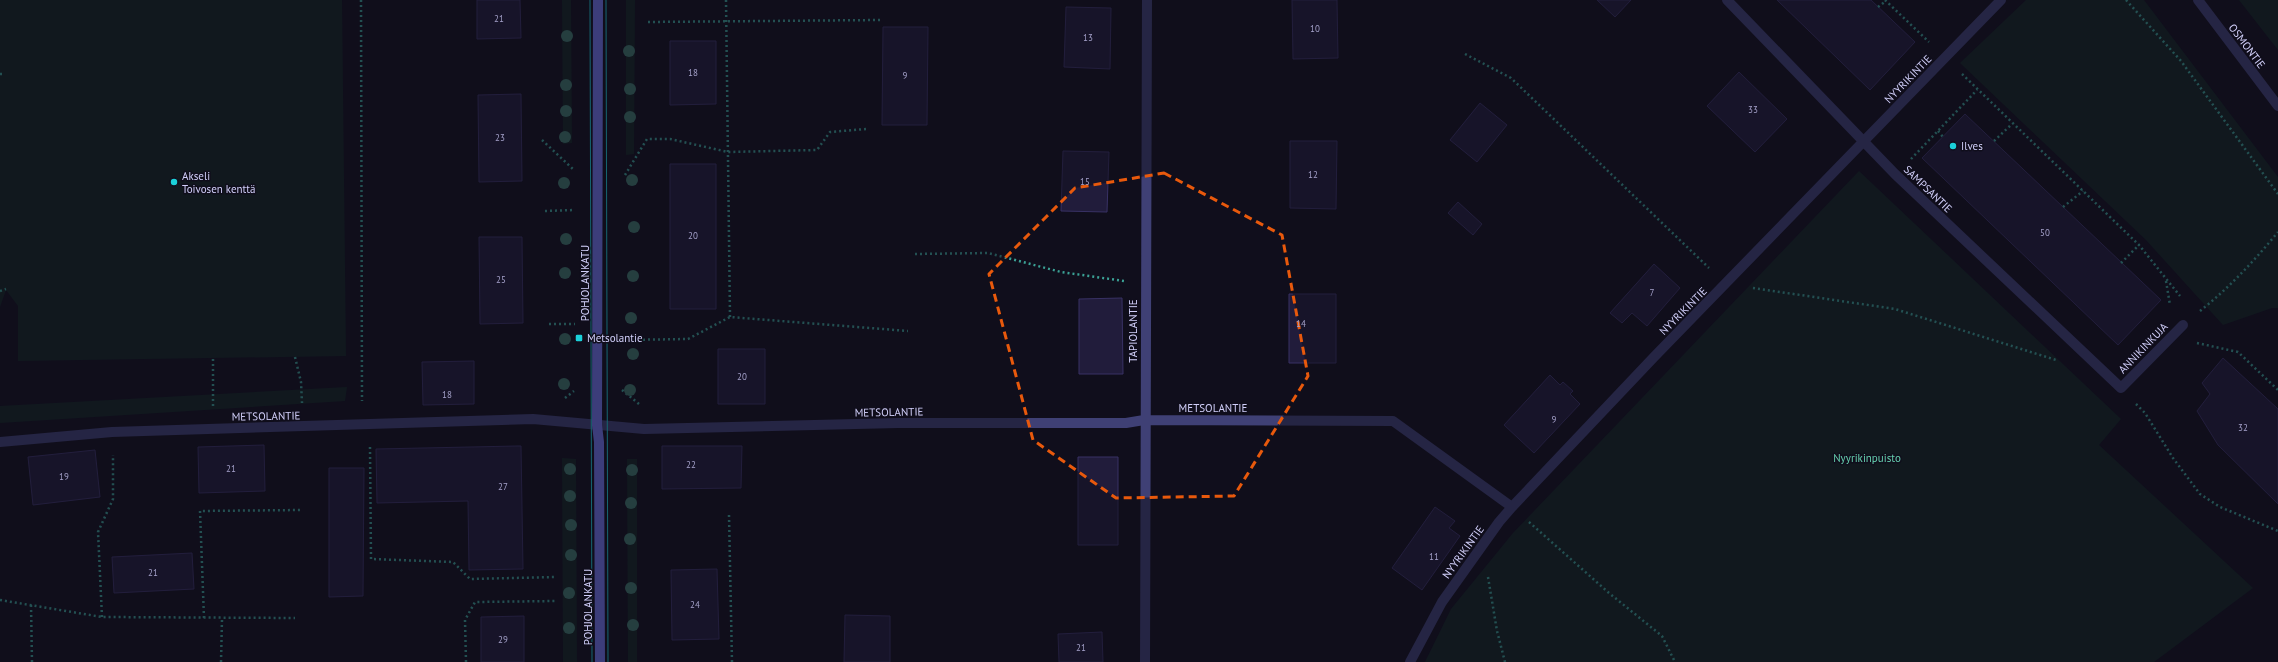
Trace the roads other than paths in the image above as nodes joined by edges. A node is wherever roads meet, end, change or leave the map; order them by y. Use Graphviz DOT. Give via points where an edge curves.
graph roads {
  1 [pos="598,0"];
  2 [pos="1147,0"];
  3 [pos="1727,0"];
  4 [pos="2001,0"];
  5 [pos="2198,0"];
  6 [pos="2278,106"];
  7 [pos="1864,141"];
  8 [pos="2183,325"];
  9 [pos="2121,388"];
  10 [pos="1144,420"];
  11 [pos="597,425"];
  12 [pos="0,442"];
  13 [pos="1512,507"];
  14 [pos="600,662"];
  15 [pos="1145,662"];
  16 [pos="1410,662"];
  1 -- 11 [label="street, POHJOLANKATU"];
  2 -- 10 [label="street, TAPIOLANTIE"];
  3 -- 7 [label="street, SAMPSANTIE"];
  4 -- 7 [label="street, NYYRIKINTIE"];
  5 -- 6 [label="street, OSMONTIE"];
  7 -- 9 [label="street, SAMPSANTIE" via="1895,174"];
  7 -- 13 [label="street, NYYRIKINTIE"];
  8 -- 9 [label="street, ANNIKINKUJA"];
  10 -- 11 [label="street, METSOLANTIE" via="1126,423 644,429"];
  10 -- 13 [label="street, METSOLANTIE" via="1393,421"];
  10 -- 15 [label="street, TAPIOLANTIE"];
  11 -- 12 [label="street, METSOLANTIE" via="533,419 112,432"];
  11 -- 14 [label="street, POHJOLANKATU" via="600,448"];
  13 -- 16 [label="street, NYYRIKINTIE" via="1442,602"];
}
